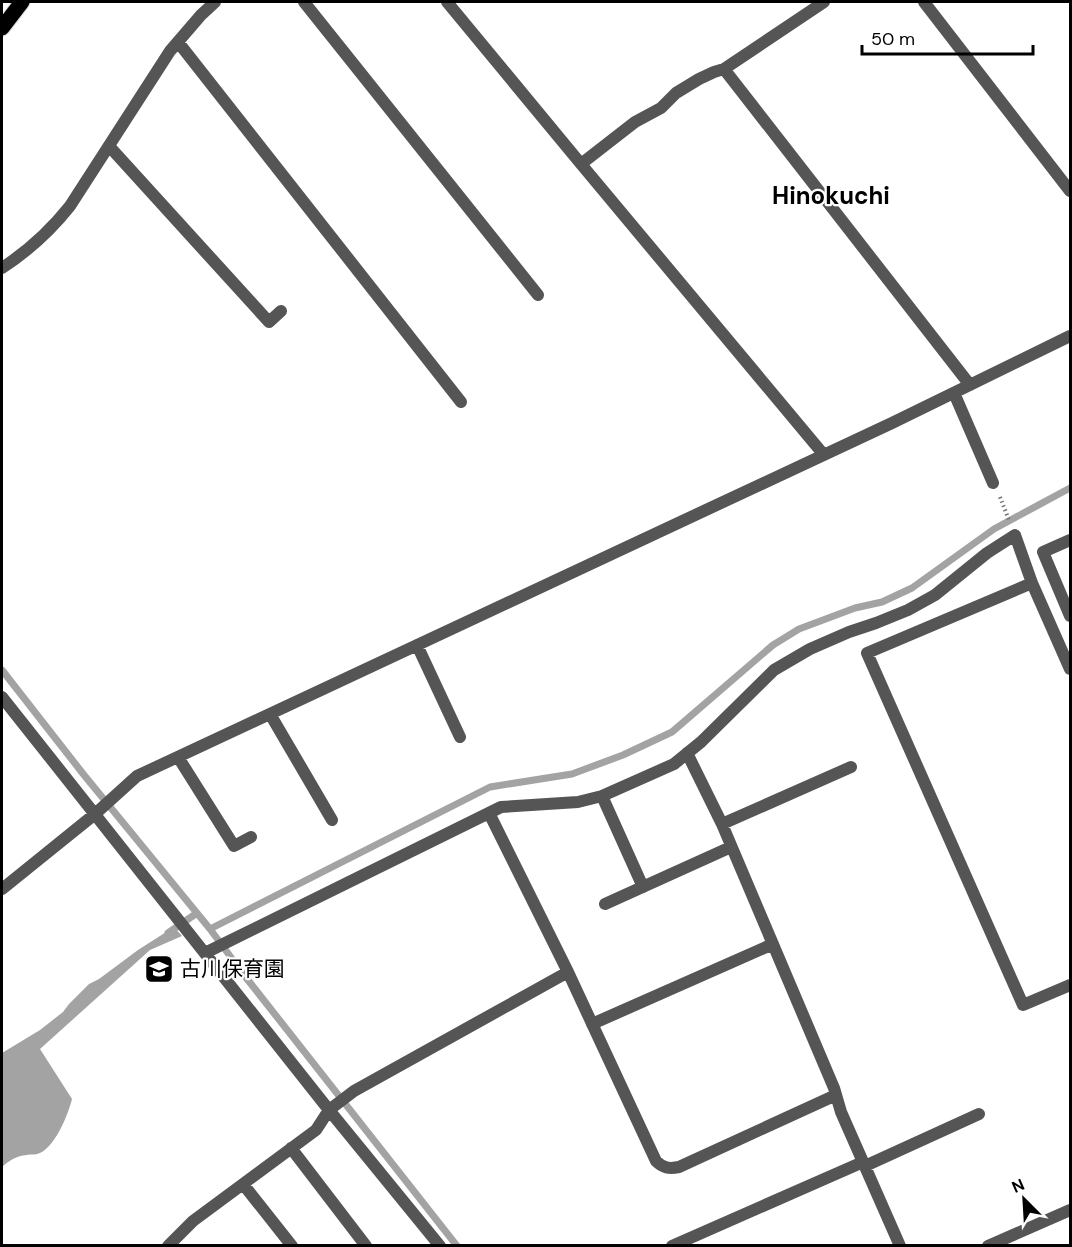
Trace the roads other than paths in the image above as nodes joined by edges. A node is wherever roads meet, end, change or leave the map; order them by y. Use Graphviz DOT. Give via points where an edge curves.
graph roads {
  1 [pos="22,2"];
  2 [pos="215,2"];
  3 [pos="304,2"];
  4 [pos="447,2"];
  5 [pos="824,2"];
  6 [pos="924,2"];
  7 [pos="2,27"];
  8 [pos="178,42"];
  9 [pos="724,69"];
  10 [pos="109,146"];
  11 [pos="581,164"];
  12 [pos="1071,190"];
  13 [pos="2,268"];
  14 [pos="538,295"];
  15 [pos="281,311"];
  16 [pos="1071,336"];
  17 [pos="970,385"];
  18 [pos="954,393"];
  19 [pos="461,402"];
  20 [pos="824,455"];
  21 [pos="993,483"];
  22 [pos="1071,540"];
  23 [pos="1032,583"];
  24 [pos="1071,616"];
  25 [pos="1051,626"];
  26 [pos="417,645"];
  27 [pos="1071,669"];
  28 [pos="2,697"];
  29 [pos="270,714"];
  30 [pos="460,737"];
  31 [pos="687,753"];
  32 [pos="178,757"];
  33 [pos="851,767"];
  34 [pos="602,796"];
  35 [pos="489,813"];
  36 [pos="95,814"];
  37 [pos="332,820"];
  38 [pos="722,824"];
  39 [pos="251,837"];
  40 [pos="731,847"];
  41 [pos="643,887"];
  42 [pos="2,889"];
  43 [pos="605,904"];
  44 [pos="773,944"];
  45 [pos="205,953"];
  46 [pos="568,972"];
  47 [pos="1071,985"];
  48 [pos="592,1024"];
  49 [pos="836,1095"];
  50 [pos="329,1110"];
  51 [pos="979,1114"];
  52 [pos="291,1148"];
  53 [pos="864,1164"];
  54 [pos="243,1184"];
  55 [pos="1071,1210"];
  56 [pos="168,1245"];
  57 [pos="292,1245"];
  58 [pos="366,1245"];
  59 [pos="440,1245"];
  60 [pos="672,1245"];
  61 [pos="900,1245"];
  62 [pos="988,1245"];
  1 -- 7 [label="main road"];
  2 -- 8 [label="street"];
  3 -- 14 [label="street"];
  4 -- 11 [label="street"];
  5 -- 9 [label="street"];
  6 -- 12 [label="street"];
  8 -- 10 [label="street"];
  8 -- 19 [label="street"];
  9 -- 11 [label="street" via="676,93 661,108 635,122"];
  9 -- 17 [label="street"];
  10 -- 13 [label="street" via="60,218"];
  10 -- 15 [label="street" via="269,322"];
  11 -- 20 [label="street"];
  16 -- 17 [label="street"];
  17 -- 18 [label="street"];
  18 -- 20 [label="street"];
  18 -- 21 [label="street"];
  20 -- 26 [label="street"];
  22 -- 24 [label="street" via="1043,552"];
  23 -- 25 [label="street"];
  23 -- 31 [label="street" via="1015,535 935,595 774,670"];
  23 -- 47 [label="street" via="867,652 1023,1005"];
  24 -- 25 [label="street"];
  25 -- 27 [label="street"];
  26 -- 29 [label="street"];
  26 -- 30 [label="street"];
  28 -- 36 [label="street"];
  29 -- 32 [label="street"];
  29 -- 37 [label="street"];
  31 -- 34 [label="street" via="674,764"];
  31 -- 38 [label="street"];
  32 -- 36 [label="street" via="137,776"];
  32 -- 39 [label="street" via="234,846"];
  33 -- 38 [label="street"];
  34 -- 35 [label="street" via="578,802 501,807"];
  34 -- 41 [label="street"];
  35 -- 45 [label="street"];
  35 -- 46 [label="street"];
  36 -- 42 [label="street"];
  36 -- 45 [label="street"];
  38 -- 40 [label="street"];
  40 -- 41 [label="street"];
  40 -- 44 [label="street"];
  41 -- 43 [label="street"];
  44 -- 48 [label="street"];
  44 -- 49 [label="street"];
  45 -- 50 [label="street"];
  46 -- 48 [label="street"];
  46 -- 50 [label="street" via="354,1091"];
  48 -- 49 [label="street" via="656,1161 669,1169"];
  49 -- 53 [label="street"];
  50 -- 52 [label="street" via="316,1130"];
  50 -- 59 [label="street"];
  51 -- 53 [label="street"];
  52 -- 54 [label="street"];
  52 -- 58 [label="street"];
  53 -- 60 [label="street"];
  53 -- 61 [label="street"];
  54 -- 56 [label="street"];
  54 -- 57 [label="street"];
  55 -- 62 [label="street"];
}
